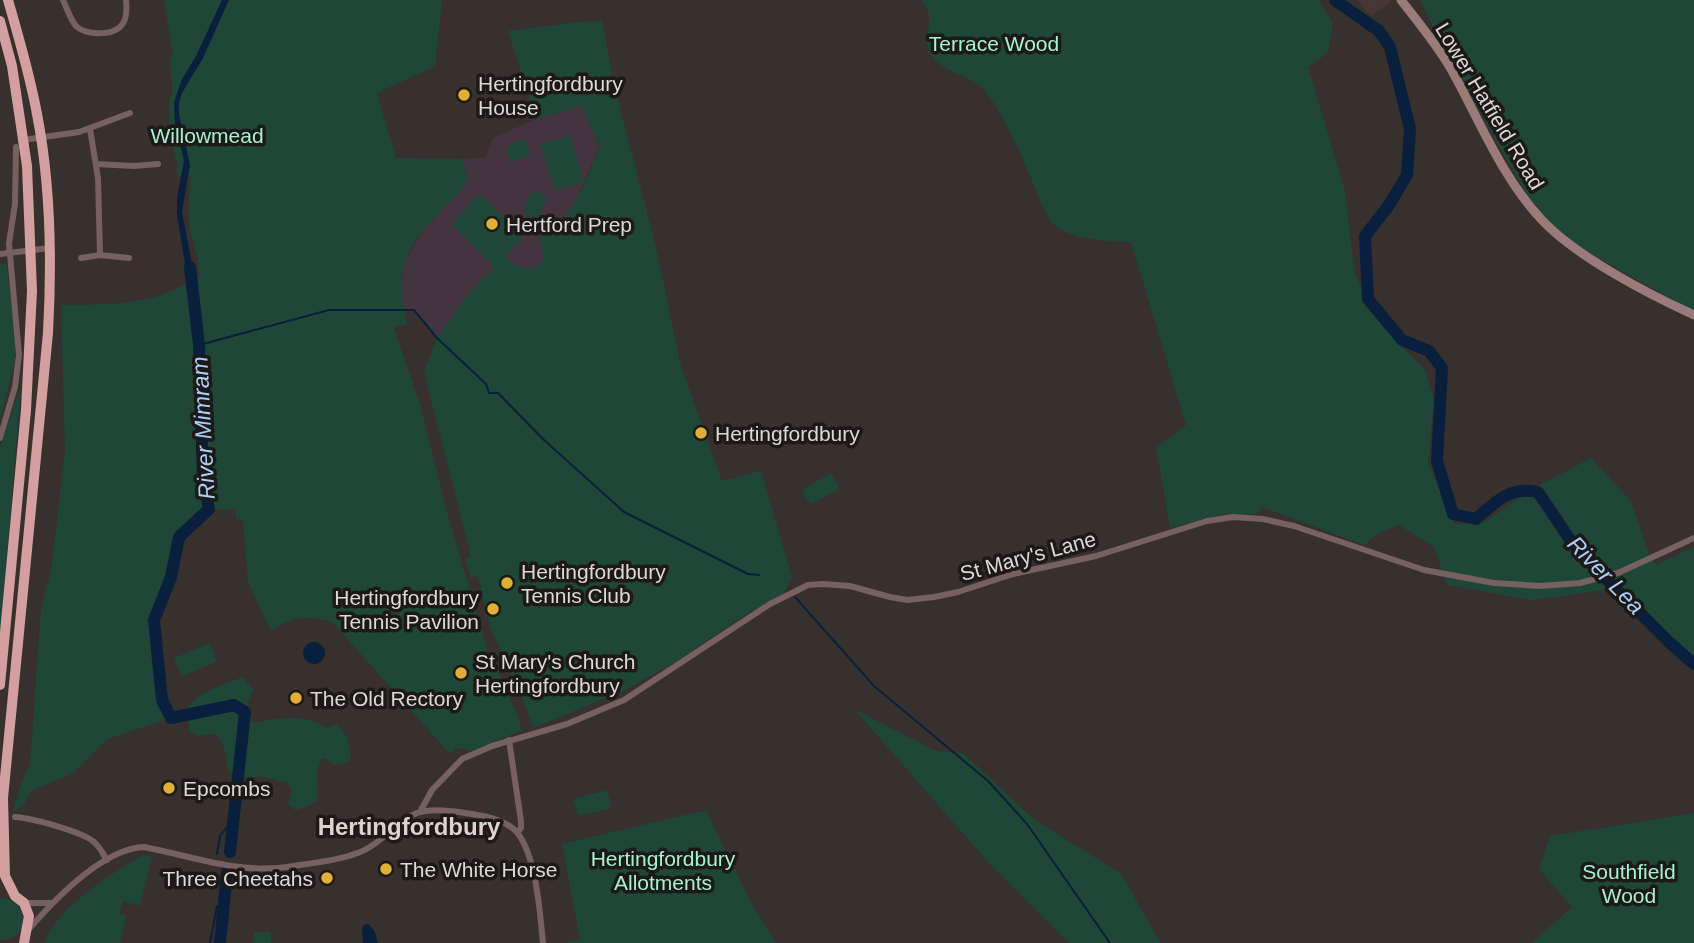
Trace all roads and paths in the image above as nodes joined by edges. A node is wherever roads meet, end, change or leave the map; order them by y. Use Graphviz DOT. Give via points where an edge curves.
graph roads {
  1 [pos="8,0"];
  2 [pos="63,0"];
  3 [pos="126,0"];
  4 [pos="1401,0"];
  5 [pos="0,21"];
  6 [pos="130,113"];
  7 [pos="90,129"];
  8 [pos="41,138"];
  9 [pos="20,144"];
  10 [pos="96,163"];
  11 [pos="159,164"];
  12 [pos="32,248"];
  13 [pos="50,248"];
  14 [pos="9,252"];
  15 [pos="0,254"];
  16 [pos="100,255"];
  17 [pos="81,258"];
  18 [pos="130,258"];
  19 [pos="1694,315"];
  20 [pos="0,438"];
  21 [pos="1694,538"];
  22 [pos="0,685"];
  23 [pos="509,740"];
  24 [pos="420,812"];
  25 [pos="15,817"];
  26 [pos="518,832"];
  27 [pos="107,860"];
  28 [pos="0,893"];
  29 [pos="20,900"];
  30 [pos="51,903"];
  31 [pos="23,938"];
  32 [pos="542,943"];
  1 -- 8 [label="highway"];
  2 -- 3 [label="street" via="75,24 96,32 122,25"];
  4 -- 19 [label="main road, Lower Hatfield Road" via="1449,66 1492,147 1540,218 1576,249"];
  5 -- 9 [label="highway" via="12,66"];
  6 -- 7 [label="street"];
  7 -- 8 [label="street"];
  7 -- 10 [label="street"];
  8 -- 9 [label="street"];
  8 -- 13 [label="highway"];
  9 -- 12 [label="highway"];
  9 -- 14 [label="street"];
  10 -- 11 [label="street"];
  10 -- 16 [label="street"];
  12 -- 13 [label="street"];
  12 -- 14 [label="street"];
  12 -- 22 [label="highway" via="29,369"];
  13 -- 29 [label="highway" via="48,333 3,798 3,864 8,885"];
  14 -- 15 [label="street"];
  14 -- 20 [label="street" via="19,355"];
  16 -- 17 [label="street"];
  16 -- 18 [label="street"];
  21 -- 23 [label="street, St Mary's Lane" via="1618,573 1540,586 1452,576 1251,517 1218,519 1096,556 926,598 907,600 850,586 808,585 624,700"];
  23 -- 24 [label="street, St Mary's Lane" via="462,759 432,790"];
  23 -- 26 [label="street" via="521,821"];
  24 -- 26 [label="street" via="475,814"];
  24 -- 27 [label="street" via="363,851 278,868 232,866 144,847"];
  25 -- 27 [label="street" via="89,838"];
  26 -- 32 [label="street" via="534,877"];
  27 -- 30 [label="street"];
  28 -- 29 [label="highway"];
  29 -- 30 [label="street" via="34,905"];
  29 -- 31 [label="highway" via="29,916"];
  30 -- 31 [label="street"];
}
